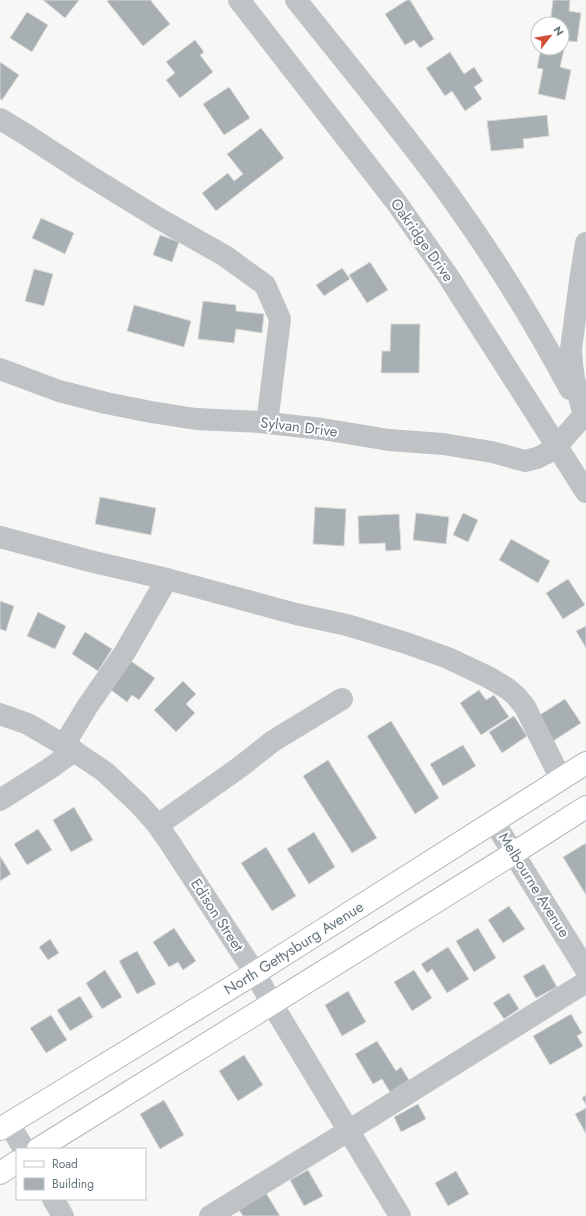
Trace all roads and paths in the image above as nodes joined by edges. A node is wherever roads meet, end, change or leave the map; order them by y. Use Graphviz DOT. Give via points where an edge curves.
graph roads {
  1 [pos="239,0"];
  2 [pos="296,0"];
  3 [pos="0,119"];
  4 [pos="586,242"];
  5 [pos="0,369"];
  6 [pos="585,416"];
  7 [pos="267,423"];
  8 [pos="556,447"];
  9 [pos="586,492"];
  10 [pos="0,537"];
  11 [pos="167,579"];
  12 [pos="342,699"];
  13 [pos="0,714"];
  14 [pos="69,748"];
  15 [pos="586,763"];
  16 [pos="561,779"];
  17 [pos="0,800"];
  18 [pos="586,807"];
  19 [pos="494,822"];
  20 [pos="158,826"];
  21 [pos="514,853"];
  22 [pos="586,970"];
  23 [pos="254,973"];
  24 [pos="586,982"];
  25 [pos="272,1004"];
  26 [pos="4,1126"];
  27 [pos="348,1131"];
  28 [pos="23,1148"];
  29 [pos="40,1148"];
  30 [pos="16,1163"];
  31 [pos="0,1173"];
  32 [pos="54,1200"];
  33 [pos="63,1216"];
  34 [pos="210,1216"];
  35 [pos="400,1216"];
  1 -- 8 [label="street, Oakridge Drive" via="396,202 448,276"];
  2 -- 6 [label="street" via="450,196 503,273"];
  3 -- 7 [label="street" via="158,218 225,256 266,285 280,319"];
  4 -- 6 [label="street" via="571,349 574,379"];
  5 -- 7 [label="street, Sylvan Drive" via="59,391 151,412 196,419"];
  6 -- 8 [label="street, Sylvan Drive"];
  7 -- 8 [label="street, Sylvan Drive" via="389,440 444,444 492,452 525,461 542,456"];
  8 -- 9 [label="street, Oakridge Drive"];
  10 -- 11 [label="street"];
  11 -- 14 [label="street" via="125,652 87,707"];
  11 -- 16 [label="street" via="347,625 406,643 448,658 488,677 508,689 525,707"];
  12 -- 20 [label="street" via="273,741"];
  13 -- 14 [label="street, Edison Street" via="28,724"];
  14 -- 17 [label="street" via="49,769"];
  14 -- 20 [label="street, Edison Street" via="105,772"];
  15 -- 16 [label="main road, North Gettysburg Avenue"];
  16 -- 19 [label="main road, North Gettysburg Avenue"];
  18 -- 21 [label="main road"];
  19 -- 21 [label="street, Melbourne Avenue"];
  19 -- 23 [label="main road, North Gettysburg Avenue"];
  20 -- 23 [label="street, Edison Street"];
  21 -- 22 [label="street, Melbourne Avenue"];
  21 -- 25 [label="main road"];
  23 -- 25 [label="street, Edison Street"];
  23 -- 26 [label="main road, North Gettysburg Avenue"];
  24 -- 27 [label="street"];
  25 -- 27 [label="street, Edison Street"];
  25 -- 29 [label="main road"];
  26 -- 28 [label="street"];
  27 -- 34 [label="street"];
  27 -- 35 [label="street, Edison Street"];
  30 -- 31 [label="main road"];
  32 -- 33 [label="street"];
}
